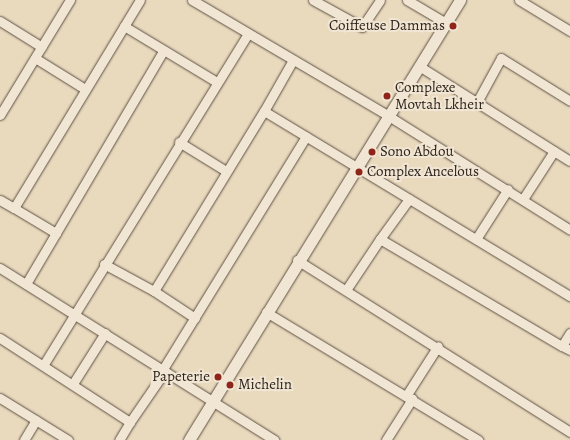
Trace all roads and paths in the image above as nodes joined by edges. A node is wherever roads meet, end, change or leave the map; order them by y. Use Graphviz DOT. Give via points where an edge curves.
graph roads {
  1 [pos="69,0"];
  2 [pos="140,0"];
  3 [pos="192,0"];
  4 [pos="313,0"];
  5 [pos="380,0"];
  6 [pos="406,0"];
  7 [pos="460,0"];
  8 [pos="519,0"];
  9 [pos="531,3"];
  10 [pos="446,23"];
  11 [pos="1,25"];
  12 [pos="124,26"];
  13 [pos="570,32"];
  14 [pos="248,34"];
  15 [pos="42,47"];
  16 [pos="164,50"];
  17 [pos="35,58"];
  18 [pos="293,60"];
  19 [pos="419,66"];
  20 [pos="217,82"];
  21 [pos="85,89"];
  22 [pos="477,102"];
  23 [pos="570,102"];
  24 [pos="264,111"];
  25 [pos="0,115"];
  26 [pos="387,115"];
  27 [pos="306,137"];
  28 [pos="179,142"];
  29 [pos="554,151"];
  30 [pos="570,161"];
  31 [pos="356,166"];
  32 [pos="226,171"];
  33 [pos="508,189"];
  34 [pos="409,199"];
  35 [pos="523,199"];
  36 [pos="0,200"];
  37 [pos="14,208"];
  38 [pos="570,230"];
  39 [pos="56,233"];
  40 [pos="380,239"];
  41 [pos="476,240"];
  42 [pos="298,260"];
  43 [pos="104,264"];
  44 [pos="0,268"];
  45 [pos="26,284"];
  46 [pos="346,290"];
  47 [pos="154,291"];
  48 [pos="570,296"];
  49 [pos="73,312"];
  50 [pos="266,312"];
  51 [pos="196,318"];
  52 [pos="105,333"];
  53 [pos="570,333"];
  54 [pos="0,338"];
  55 [pos="438,346"];
  56 [pos="566,348"];
  57 [pos="44,364"];
  58 [pos="164,370"];
  59 [pos="74,382"];
  60 [pos="0,398"];
  61 [pos="409,398"];
  62 [pos="213,401"];
  63 [pos="36,420"];
  64 [pos="130,422"];
  65 [pos="570,432"];
  66 [pos="260,436"];
  67 [pos="390,439"];
  68 [pos="24,440"];
  69 [pos="68,440"];
  70 [pos="119,440"];
  71 [pos="189,440"];
  72 [pos="274,440"];
  73 [pos="478,440"];
  1 -- 15 [label="street"];
  2 -- 12 [label="street"];
  3 -- 14 [label="street"];
  4 -- 5 [label="street" via="362,27"];
  6 -- 10 [label="street"];
  7 -- 10 [label="street"];
  8 -- 9 [label="street"];
  9 -- 13 [label="street"];
  10 -- 19 [label="street"];
  11 -- 15 [label="street"];
  12 -- 16 [label="street"];
  12 -- 21 [label="street"];
  14 -- 18 [label="street"];
  14 -- 20 [label="street"];
  15 -- 17 [label="street"];
  16 -- 20 [label="street"];
  16 -- 39 [label="street"];
  17 -- 21 [label="street"];
  17 -- 25 [label="street"];
  18 -- 24 [label="street"];
  18 -- 26 [label="street"];
  19 -- 22 [label="street"];
  19 -- 26 [label="street"];
  20 -- 28 [label="street"];
  21 -- 37 [label="street"];
  22 -- 23 [label="street" via="501,58"];
  22 -- 29 [label="street"];
  24 -- 27 [label="street"];
  24 -- 32 [label="street"];
  26 -- 31 [label="street"];
  26 -- 33 [label="street"];
  27 -- 31 [label="street"];
  27 -- 51 [label="street"];
  28 -- 32 [label="street"];
  28 -- 43 [label="street"];
  29 -- 30 [label="street"];
  29 -- 35 [label="street"];
  31 -- 34 [label="street"];
  31 -- 42 [label="street"];
  32 -- 47 [label="street"];
  33 -- 35 [label="street"];
  33 -- 41 [label="street"];
  34 -- 40 [label="street"];
  34 -- 41 [label="street"];
  35 -- 38 [label="street"];
  36 -- 37 [label="street"];
  37 -- 39 [label="street"];
  39 -- 45 [label="street"];
  40 -- 46 [label="street"];
  40 -- 56 [label="street"];
  41 -- 48 [label="street"];
  42 -- 46 [label="street"];
  42 -- 50 [label="street"];
  43 -- 47 [label="street"];
  43 -- 49 [label="street"];
  44 -- 45 [label="street"];
  45 -- 49 [label="street"];
  46 -- 55 [label="street"];
  47 -- 51 [label="street"];
  49 -- 52 [label="street"];
  49 -- 57 [label="street"];
  50 -- 61 [label="street"];
  50 -- 62 [label="street"];
  51 -- 58 [label="street"];
  52 -- 58 [label="street"];
  52 -- 59 [label="street"];
  53 -- 56 [label="street"];
  54 -- 57 [label="street"];
  55 -- 61 [label="street"];
  55 -- 65 [label="street"];
  57 -- 59 [label="street"];
  58 -- 62 [label="street"];
  58 -- 64 [label="street"];
  59 -- 64 [label="street"];
  60 -- 63 [label="street"];
  61 -- 67 [label="street"];
  61 -- 73 [label="street"];
  62 -- 66 [label="street"];
  62 -- 71 [label="street"];
  63 -- 68 [label="street"];
  63 -- 69 [label="street"];
  64 -- 70 [label="street"];
  66 -- 72 [label="street"];
}
